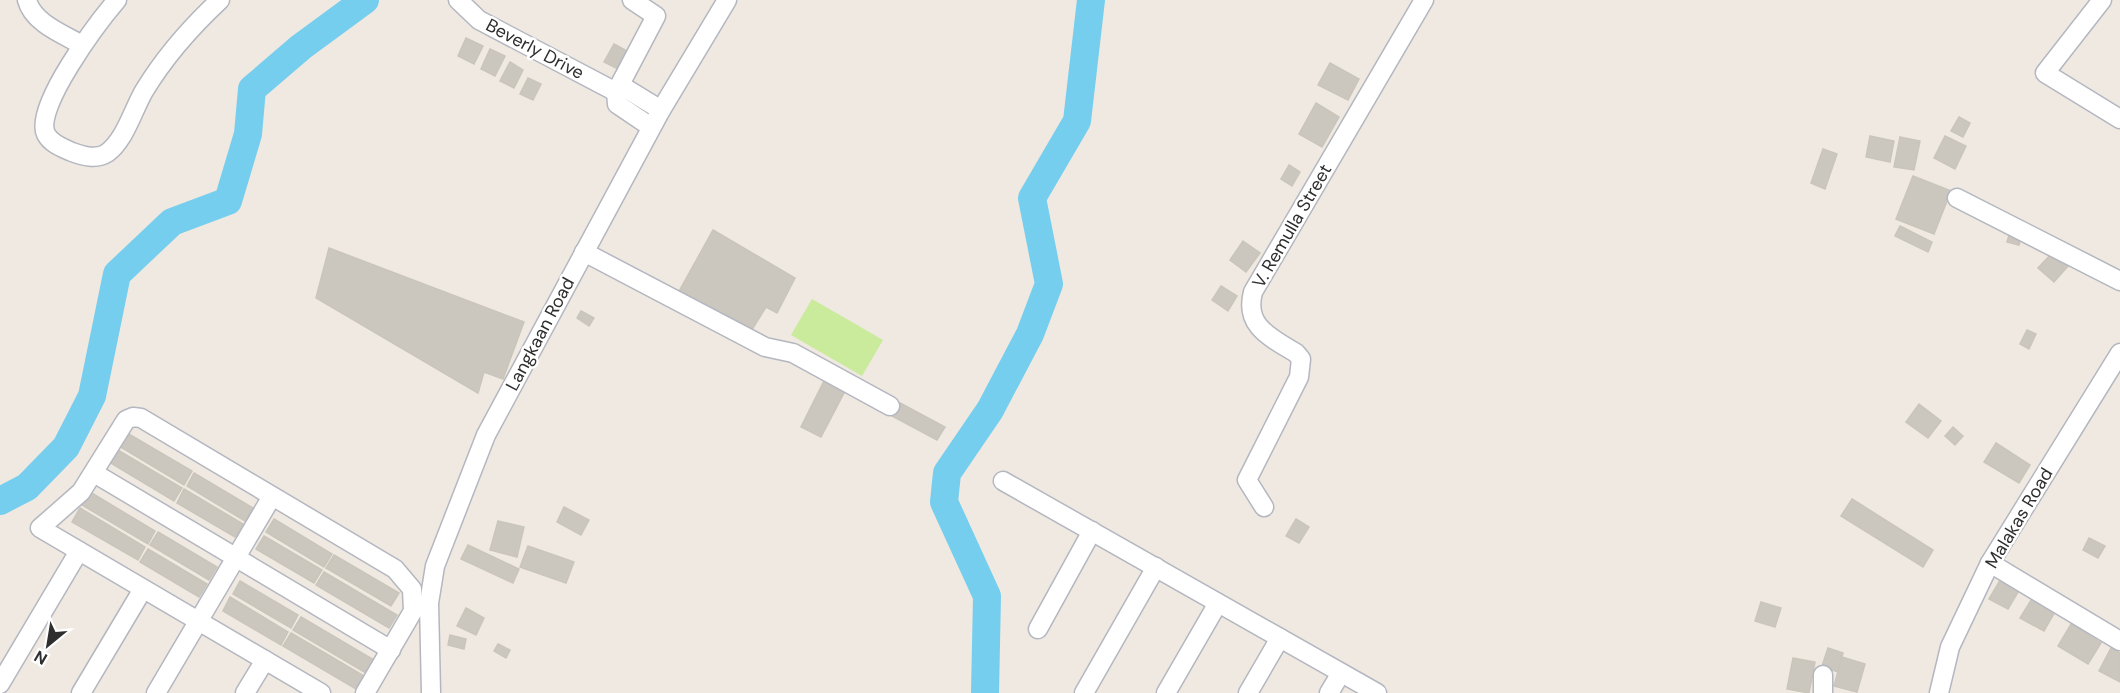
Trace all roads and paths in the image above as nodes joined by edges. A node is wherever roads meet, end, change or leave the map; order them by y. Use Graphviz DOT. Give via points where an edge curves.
graph roads {
  1 [pos="27,0"];
  2 [pos="117,0"];
  3 [pos="220,0"];
  4 [pos="632,0"];
  5 [pos="727,0"];
  6 [pos="1424,0"];
  7 [pos="2102,0"];
  8 [pos="465,2"];
  9 [pos="82,45"];
  10 [pos="615,92"];
  11 [pos="661,110"];
  12 [pos="2120,119"];
  13 [pos="651,127"];
  14 [pos="1957,198"];
  15 [pos="584,252"];
  16 [pos="2120,281"];
  17 [pos="2120,353"];
  18 [pos="891,406"];
  19 [pos="94,473"];
  20 [pos="1003,481"];
  21 [pos="271,498"];
  22 [pos="1264,507"];
  23 [pos="1092,531"];
  24 [pos="79,551"];
  25 [pos="235,558"];
  26 [pos="1990,563"];
  27 [pos="1156,567"];
  28 [pos="143,589"];
  29 [pos="1218,603"];
  30 [pos="198,621"];
  31 [pos="1038,628"];
  32 [pos="1280,638"];
  33 [pos="2120,641"];
  34 [pos="390,650"];
  35 [pos="265,660"];
  36 [pos="1341,673"];
  37 [pos="0,684"];
  38 [pos="430,688"];
  39 [pos="81,693"];
  40 [pos="156,693"];
  41 [pos="245,693"];
  42 [pos="321,693"];
  43 [pos="365,693"];
  44 [pos="447,693"];
  45 [pos="1084,693"];
  46 [pos="1166,693"];
  47 [pos="1248,693"];
  48 [pos="1329,693"];
  49 [pos="1377,693"];
  50 [pos="1939,693"];
  1 -- 9 [label="street" via="36,18"];
  2 -- 9 [label="street"];
  3 -- 9 [label="street" via="173,51 145,90 114,147 94,157 60,147 46,133 44,122"];
  4 -- 10 [label="street" via="656,16"];
  5 -- 11 [label="street, Langkaan Road"];
  6 -- 22 [label="street, V. Remulla Street" via="1253,292 1250,305 1256,325 1301,359 1299,377 1247,480"];
  7 -- 12 [label="street" via="2045,73"];
  8 -- 10 [label="street, Beverly Drive" via="480,20"];
  10 -- 11 [label="street, Beverly Drive" via="625,88"];
  10 -- 13 [label="street, Beverly Drive" via="617,104"];
  11 -- 13 [label="street, Langkaan Road"];
  13 -- 15 [label="street, Langkaan Road"];
  14 -- 16 [label="street"];
  15 -- 18 [label="street" via="677,303 765,347 793,353"];
  15 -- 38 [label="street, Langkaan Road" via="486,435 435,566 429,603"];
  17 -- 26 [label="street, Malakas Road"];
  19 -- 21 [label="street" via="126,420 141,418"];
  19 -- 24 [label="street" via="64,510 40,528"];
  19 -- 25 [label="street"];
  20 -- 23 [label="street"];
  21 -- 25 [label="street"];
  21 -- 34 [label="street" via="395,569 412,589 413,611"];
  23 -- 27 [label="street"];
  23 -- 31 [label="street"];
  24 -- 28 [label="street"];
  24 -- 37 [label="street"];
  25 -- 30 [label="street"];
  25 -- 34 [label="street"];
  26 -- 33 [label="street"];
  26 -- 50 [label="street, Malakas Road" via="1950,647"];
  27 -- 29 [label="street"];
  27 -- 45 [label="street"];
  28 -- 30 [label="street"];
  28 -- 39 [label="street"];
  29 -- 32 [label="street"];
  29 -- 46 [label="street"];
  30 -- 35 [label="street"];
  30 -- 40 [label="street"];
  32 -- 36 [label="street"];
  32 -- 47 [label="street"];
  34 -- 43 [label="street"];
  35 -- 41 [label="street"];
  35 -- 42 [label="street"];
  36 -- 48 [label="street"];
  36 -- 49 [label="street"];
  38 -- 44 [label="street"];
}
